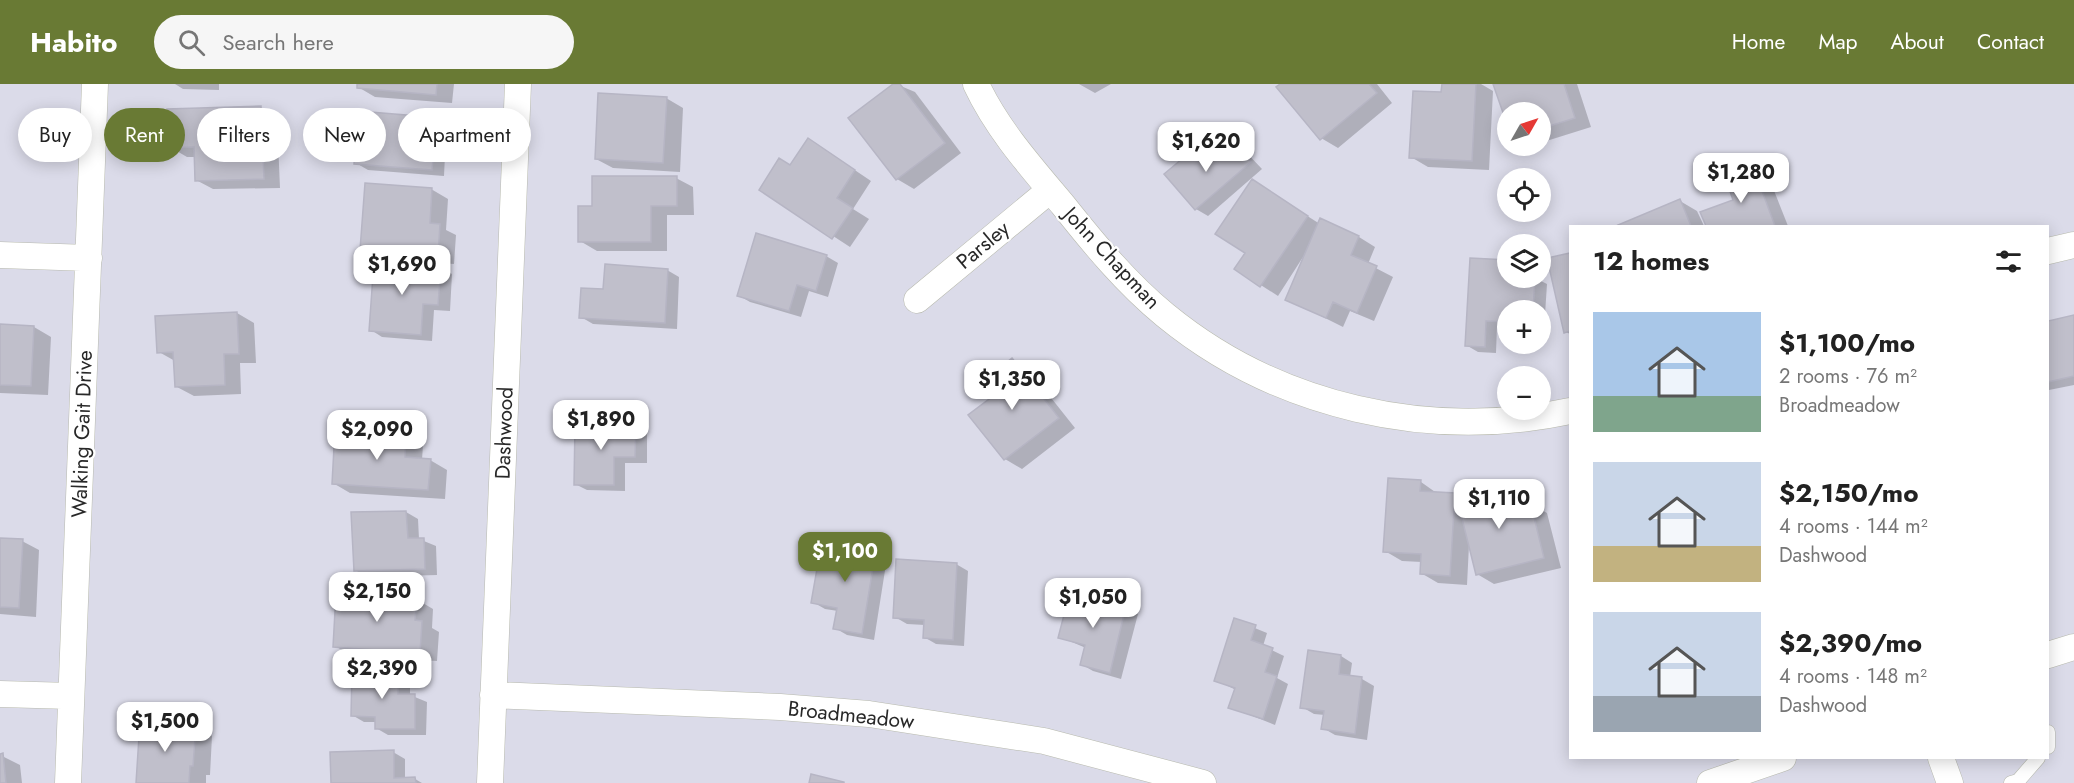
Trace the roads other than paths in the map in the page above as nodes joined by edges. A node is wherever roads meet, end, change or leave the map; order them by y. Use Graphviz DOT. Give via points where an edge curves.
graph roads {
  1 [pos="95,84"];
  2 [pos="518,84"];
  3 [pos="976,84"];
  4 [pos="1050,190"];
  5 [pos="2074,245"];
  6 [pos="2049,251"];
  7 [pos="0,255"];
  8 [pos="89,258"];
  9 [pos="917,300"];
  10 [pos="1569,411"];
  11 [pos="2074,647"];
  12 [pos="2049,655"];
  13 [pos="0,694"];
  14 [pos="493,695"];
  15 [pos="71,696"];
  16 [pos="1780,759"];
  17 [pos="1941,759"];
  18 [pos="2037,759"];
  19 [pos="68,783"];
  20 [pos="490,783"];
  21 [pos="1203,783"];
  22 [pos="1710,783"];
  23 [pos="1950,783"];
  24 [pos="2011,783"];
  1 -- 8 [label="street, Walking Gait Drive"];
  2 -- 14 [label="street, Dashwood"];
  3 -- 4 [label="street, John Chapman" via="1005,135"];
  4 -- 9 [label="street, Parsley"];
  4 -- 10 [label="street, John Chapman" via="1128,281 1165,315 1232,360 1295,390 1392,417 1443,422 1493,422"];
  5 -- 6 [label="street"];
  7 -- 8 [label="street"];
  8 -- 15 [label="street, Walking Gait Drive"];
  11 -- 12 [label="street"];
  13 -- 15 [label="street"];
  14 -- 20 [label="street, Dashwood"];
  14 -- 21 [label="street, Broadmeadow" via="868,714 1044,741"];
  15 -- 19 [label="street, Walking Gait Drive"];
  16 -- 22 [label="street"];
  17 -- 23 [label="street"];
  18 -- 24 [label="lane" via="2018,781"];
}
